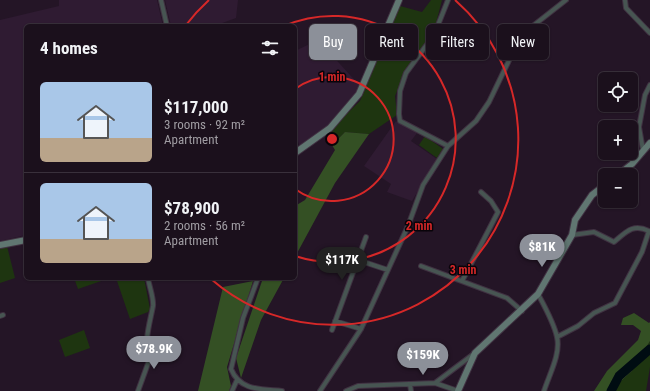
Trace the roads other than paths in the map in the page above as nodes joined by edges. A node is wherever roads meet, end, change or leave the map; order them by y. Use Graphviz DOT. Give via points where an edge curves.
graph roads {
  1 [pos="161,0"];
  2 [pos="399,0"];
  3 [pos="448,0"];
  4 [pos="566,0"];
  5 [pos="625,0"];
  6 [pos="167,24"];
  7 [pos="650,33"];
  8 [pos="650,85"];
  9 [pos="650,143"];
  10 [pos="448,146"];
  11 [pos="643,150"];
  12 [pos="297,152"];
  13 [pos="627,168"];
  14 [pos="598,190"];
  15 [pos="481,192"];
  16 [pos="649,230"];
  17 [pos="572,235"];
  18 [pos="366,237"];
  19 [pos="24,240"];
  20 [pos="0,246"];
  21 [pos="358,260"];
  22 [pos="421,266"];
  23 [pos="388,270"];
  24 [pos="148,280"];
  25 [pos="257,280"];
  26 [pos="462,281"];
  27 [pos="538,294"];
  28 [pos="522,311"];
  29 [pos="335,322"];
  30 [pos="361,329"];
  31 [pos="332,330"];
  32 [pos="557,337"];
  33 [pos="475,353"];
  34 [pos="237,380"];
  35 [pos="435,383"];
  36 [pos="410,384"];
  37 [pos="138,391"];
  38 [pos="232,391"];
  39 [pos="282,391"];
  40 [pos="320,391"];
  41 [pos="346,391"];
  42 [pos="411,391"];
  43 [pos="458,391"];
  44 [pos="544,391"];
  1 -- 6 [label="street"];
  2 -- 12 [label="street" via="359,94 330,128"];
  3 -- 10 [label="street" via="434,35 406,73 400,92 399,114 400,121"];
  4 -- 10 [label="street" via="529,29 515,48 476,121"];
  5 -- 7 [label="street" via="626,8"];
  8 -- 11 [label="street" via="639,127"];
  9 -- 11 [label="street"];
  10 -- 23 [label="street" via="420,191 408,226"];
  11 -- 13 [label="street"];
  14 -- 17 [label="street" via="575,220"];
  15 -- 26 [label="street" via="498,212"];
  16 -- 17 [label="street" via="631,227 614,242 594,232"];
  16 -- 32 [label="street" via="642,252 615,303"];
  17 -- 27 [label="street"];
  18 -- 21 [label="street"];
  19 -- 20 [label="street"];
  21 -- 23 [label="street"];
  21 -- 29 [label="street"];
  22 -- 26 [label="street"];
  23 -- 30 [label="street"];
  24 -- 37 [label="street" via="154,305 150,314 146,350 150,358"];
  25 -- 34 [label="street" via="243,318 231,369"];
  26 -- 28 [label="street" via="507,298"];
  27 -- 28 [label="street"];
  27 -- 32 [label="street"];
  28 -- 33 [label="street"];
  29 -- 30 [label="street"];
  29 -- 31 [label="street"];
  30 -- 40 [label="street"];
  32 -- 44 [label="street" via="557,348"];
  33 -- 35 [label="street"];
  33 -- 43 [label="street"];
  34 -- 38 [label="street"];
  34 -- 39 [label="street" via="242,385 257,389"];
  35 -- 36 [label="street"];
  35 -- 43 [label="street"];
  36 -- 41 [label="street" via="358,386"];
  36 -- 42 [label="street"];
}
